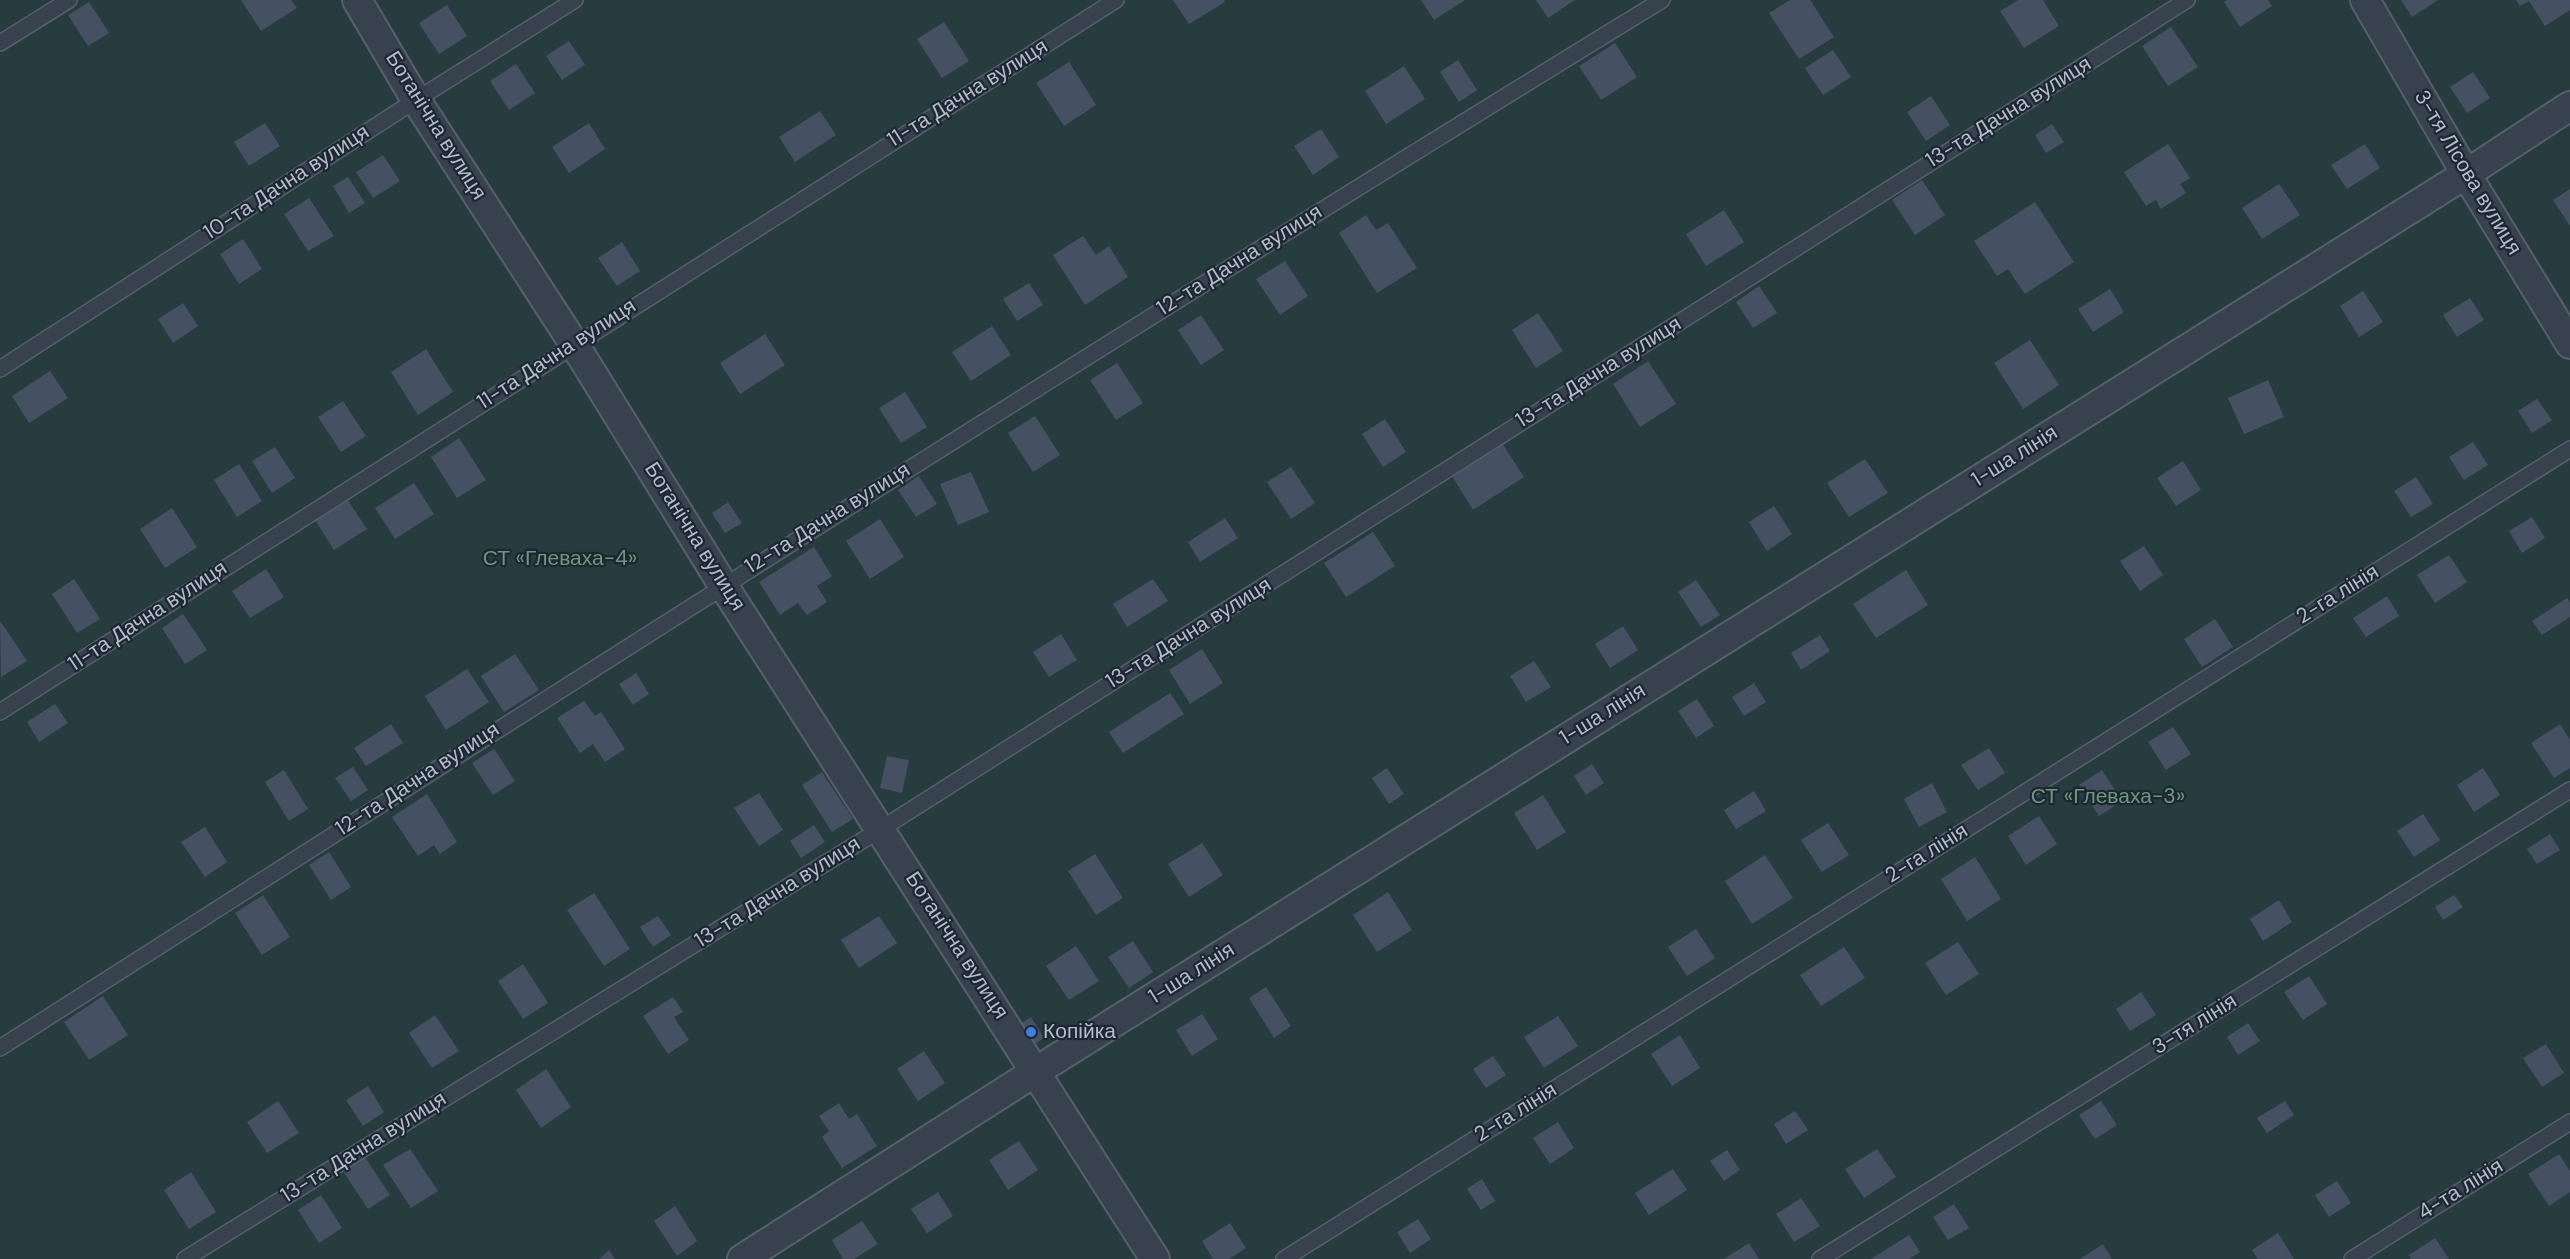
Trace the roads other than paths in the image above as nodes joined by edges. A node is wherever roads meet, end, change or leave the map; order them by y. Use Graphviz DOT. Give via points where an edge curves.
graph roads {
  1 [pos="69,0"];
  2 [pos="357,0"];
  3 [pos="575,0"];
  4 [pos="1116,0"];
  5 [pos="1662,0"];
  6 [pos="2187,0"];
  7 [pos="2365,0"];
  8 [pos="0,43"];
  9 [pos="416,100"];
  10 [pos="2570,106"];
  11 [pos="2466,174"];
  12 [pos="574,344"];
  13 [pos="2570,344"];
  14 [pos="0,369"];
  15 [pos="2570,449"];
  16 [pos="723,585"];
  17 [pos="0,712"];
  18 [pos="2570,790"];
  19 [pos="881,829"];
  20 [pos="0,1048"];
  21 [pos="1035,1072"];
  22 [pos="2570,1122"];
  23 [pos="185,1259"];
  24 [pos="742,1259"];
  25 [pos="1155,1259"];
  26 [pos="1284,1259"];
  27 [pos="1820,1259"];
  28 [pos="2352,1259"];
  1 -- 8 [label="lane"];
  2 -- 9 [label="street, Ботанічна вулиця"];
  3 -- 9 [label="lane, 10-та Дачна вулиця"];
  4 -- 12 [label="lane, 11-та Дачна вулиця"];
  5 -- 16 [label="lane, 12-та Дачна вулиця"];
  6 -- 19 [label="lane, 13-та Дачна вулиця"];
  7 -- 11 [label="street, 3-тя Лісова вулиця"];
  9 -- 12 [label="street, Ботанічна вулиця"];
  9 -- 14 [label="lane, 10-та Дачна вулиця"];
  10 -- 11 [label="street, 1-ша лінія"];
  11 -- 13 [label="street, 3-тя Лісова вулиця"];
  11 -- 21 [label="street, 1-ша лінія"];
  12 -- 16 [label="street, Ботанічна вулиця"];
  12 -- 17 [label="lane, 11-та Дачна вулиця"];
  15 -- 26 [label="lane, 2-га лінія"];
  16 -- 19 [label="street, Ботанічна вулиця"];
  16 -- 20 [label="lane, 12-та Дачна вулиця"];
  18 -- 27 [label="lane, 3-тя лінія"];
  19 -- 21 [label="street, Ботанічна вулиця"];
  19 -- 23 [label="lane, 13-та Дачна вулиця"];
  21 -- 24 [label="street, 1-ша лінія"];
  21 -- 25 [label="street, Ботанічна вулиця"];
  22 -- 28 [label="lane, 4-та лінія"];
}
